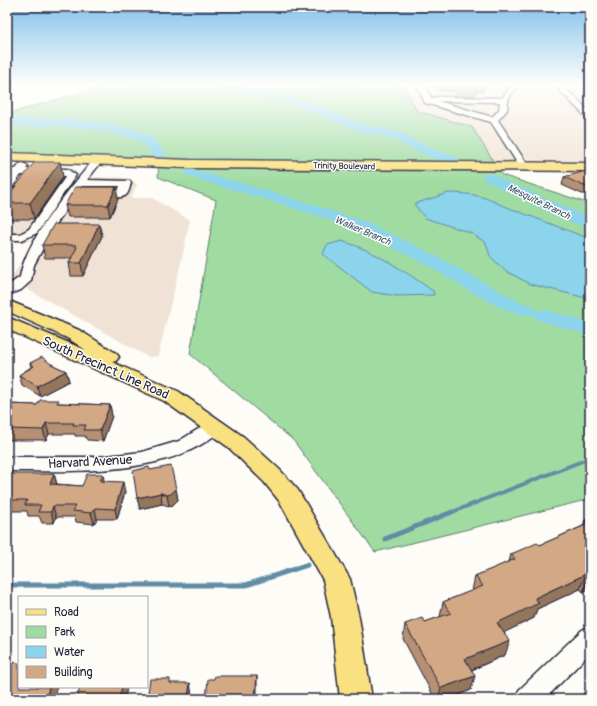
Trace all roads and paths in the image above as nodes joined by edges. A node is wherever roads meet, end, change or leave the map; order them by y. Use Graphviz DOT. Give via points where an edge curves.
graph roads {
  1 [pos="483,117"];
  2 [pos="497,117"];
  3 [pos="494,120"];
  4 [pos="7,157"];
  5 [pos="7,160"];
  6 [pos="27,161"];
  7 [pos="97,161"];
  8 [pos="524,167"];
  9 [pos="590,167"];
  10 [pos="7,172"];
  11 [pos="18,172"];
  12 [pos="79,183"];
  13 [pos="7,187"];
  14 [pos="70,195"];
  15 [pos="7,237"];
  16 [pos="7,292"];
  17 [pos="7,305"];
  18 [pos="7,322"];
  19 [pos="171,396"];
  20 [pos="214,427"];
  21 [pos="7,464"];
  22 [pos="590,637"];
  23 [pos="356,699"];
  24 [pos="528,699"];
  1 -- 3 [label="street"];
  2 -- 3 [label="street"];
  3 -- 8 [label="street"];
  4 -- 7 [label="main road, Trinity Boulevard"];
  5 -- 6 [label="main road, Trinity Boulevard"];
  6 -- 7 [label="main road, Trinity Boulevard"];
  6 -- 11 [label="street"];
  7 -- 8 [label="main road, Trinity Boulevard"];
  7 -- 12 [label="street"];
  8 -- 9 [label="main road, Trinity Boulevard"];
  10 -- 11 [label="street"];
  11 -- 13 [label="street"];
  11 -- 15 [label="street" via="67,172 71,175 33,231 22,237"];
  12 -- 14 [label="street"];
  12 -- 14 [label="street" via="126,183 122,194"];
  14 -- 16 [label="street" via="49,226 28,265 26,278"];
  17 -- 19 [label="main road" via="72,334"];
  18 -- 19 [label="main road, South Precinct Line Road"];
  19 -- 20 [label="main road, South Precinct Line Road"];
  20 -- 21 [label="street, Harvard Avenue" via="186,445 125,462"];
  20 -- 23 [label="main road, South Precinct Line Road" via="254,458 289,496 336,579 345,617"];
  22 -- 24 [label="street"];
}
